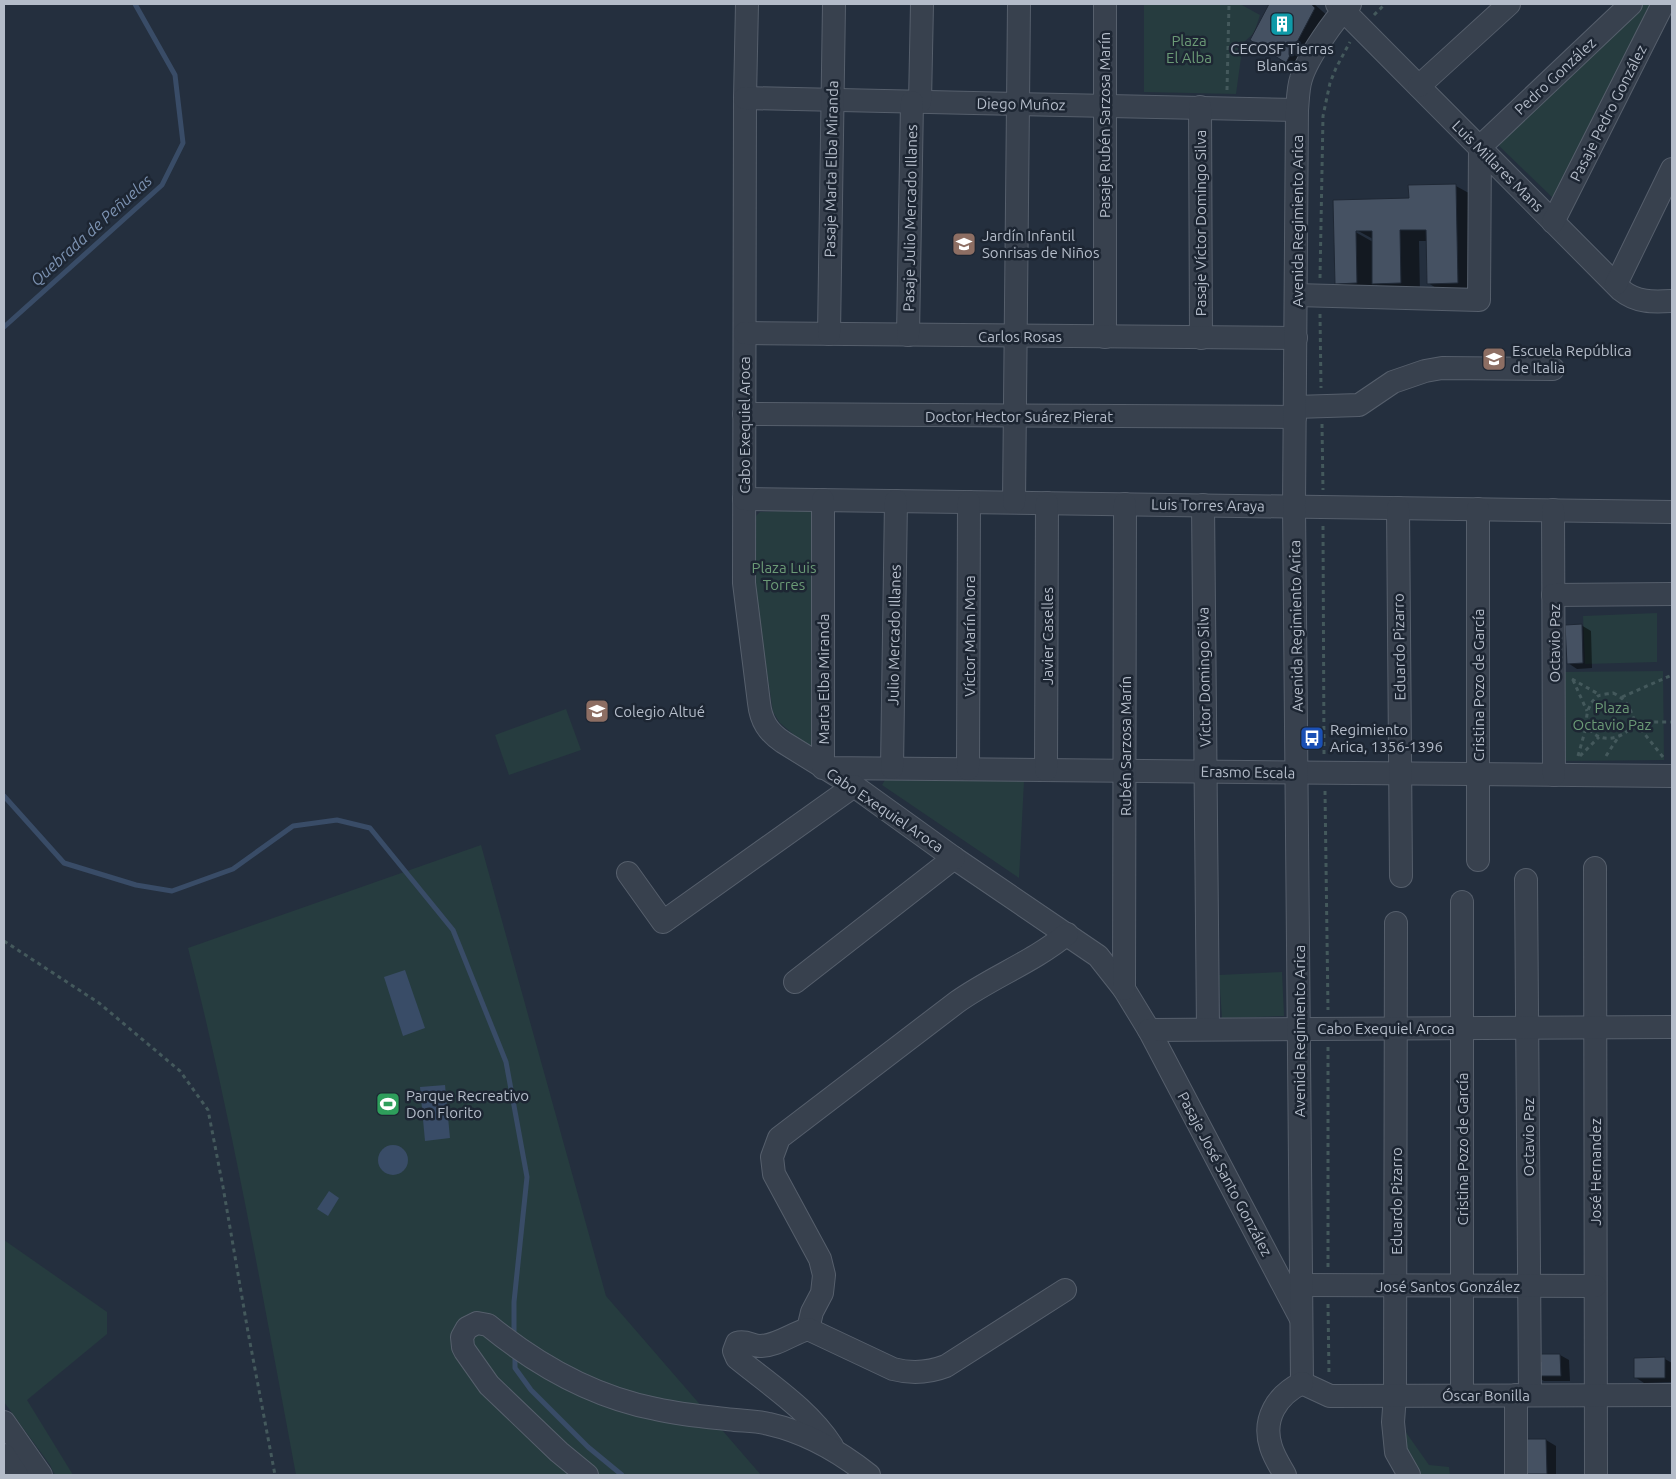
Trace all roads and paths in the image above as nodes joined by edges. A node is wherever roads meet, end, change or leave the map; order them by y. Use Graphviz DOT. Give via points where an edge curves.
graph roads {
  1 [pos="747,4"];
  2 [pos="834,4"];
  3 [pos="922,4"];
  4 [pos="1019,4"];
  5 [pos="1104,4"];
  6 [pos="1229,4"];
  7 [pos="1385,4"];
  8 [pos="1509,4"];
  9 [pos="1631,4"];
  10 [pos="1663,4"];
  11 [pos="1344,6"];
  12 [pos="1361,28"];
  13 [pos="1419,86"];
  14 [pos="745,98"];
  15 [pos="832,100"];
  16 [pos="916,102"];
  17 [pos="1018,104"];
  18 [pos="1104,106"];
  19 [pos="1200,107"];
  20 [pos="1227,108"];
  21 [pos="1297,110"];
  22 [pos="1480,147"];
  23 [pos="1672,169"];
  24 [pos="1554,222"];
  25 [pos="1616,284"];
  26 [pos="1296,295"];
  27 [pos="1320,296"];
  28 [pos="1672,301"];
  29 [pos="744,333"];
  30 [pos="828,334"];
  31 [pos="908,335"];
  32 [pos="1016,336"];
  33 [pos="1105,337"];
  34 [pos="1200,338"];
  35 [pos="1296,338"];
  36 [pos="1554,369"];
  37 [pos="1322,407"];
  38 [pos="1295,412"];
  39 [pos="744,414"];
  40 [pos="1015,416"];
  41 [pos="744,499"];
  42 [pos="823,500"];
  43 [pos="896,501"];
  44 [pos="970,502"];
  45 [pos="1014,502"];
  46 [pos="1047,503"];
  47 [pos="1125,504"];
  48 [pos="1202,505"];
  49 [pos="1294,506"];
  50 [pos="1323,507"];
  51 [pos="1398,508"];
  52 [pos="1478,509"];
  53 [pos="1553,510"];
  54 [pos="1672,512"];
  55 [pos="1672,594"];
  56 [pos="1553,595"];
  57 [pos="1672,675"];
  58 [pos="1563,679"];
  59 [pos="1600,695"];
  60 [pos="1622,697"];
  61 [pos="1588,711"];
  62 [pos="1635,722"];
  63 [pos="1672,722"];
  64 [pos="1598,736"];
  65 [pos="1578,758"];
  66 [pos="823,768"];
  67 [pos="892,768"];
  68 [pos="968,769"];
  69 [pos="1669,769"];
  70 [pos="1046,770"];
  71 [pos="1124,770"];
  72 [pos="1205,772"];
  73 [pos="1297,772"];
  74 [pos="1324,773"];
  75 [pos="1400,774"];
  76 [pos="1478,774"];
  77 [pos="1554,775"];
  78 [pos="854,786"];
  79 [pos="954,858"];
  80 [pos="1478,860"];
  81 [pos="1595,868"];
  82 [pos="628,873"];
  83 [pos="1401,876"];
  84 [pos="1526,880"];
  85 [pos="1462,902"];
  86 [pos="1396,923"];
  87 [pos="1067,934"];
  88 [pos="4,941"];
  89 [pos="795,982"];
  90 [pos="1124,989"];
  91 [pos="1595,1027"];
  92 [pos="1672,1027"];
  93 [pos="1396,1028"];
  94 [pos="1462,1028"];
  95 [pos="1527,1028"];
  96 [pos="1208,1029"];
  97 [pos="1299,1029"];
  98 [pos="1328,1029"];
  99 [pos="1149,1030"];
  100 [pos="1301,1286"];
  101 [pos="1328,1286"];
  102 [pos="1396,1286"];
  103 [pos="1462,1286"];
  104 [pos="1529,1286"];
  105 [pos="1596,1286"];
  106 [pos="1064,1290"];
  107 [pos="1302,1319"];
  108 [pos="808,1329"];
  109 [pos="1302,1383"];
  110 [pos="1395,1395"];
  111 [pos="1462,1395"];
  112 [pos="1523,1395"];
  113 [pos="1596,1395"];
  114 [pos="1672,1395"];
  115 [pos="1330,1396"];
  116 [pos="4,1422"];
  117 [pos="836,1452"];
  118 [pos="4,1455"];
  119 [pos="17,1475"];
  120 [pos="41,1475"];
  121 [pos="275,1475"];
  122 [pos="587,1475"];
  123 [pos="869,1475"];
  124 [pos="1285,1475"];
  125 [pos="1409,1475"];
  126 [pos="1516,1475"];
  127 [pos="1596,1475"];
  1 -- 14 [label="street, Cabo Exequiel Aroca"];
  2 -- 15 [label="street, Pasaje Marta Elba Miranda"];
  3 -- 16 [label="street, Pasaje Julio Mercado Illanes"];
  4 -- 17 [label="street"];
  5 -- 18 [label="street, Pasaje Rubén Sarzosa Marín"];
  6 -- 20 [label="path"];
  7 -- 12 [label="path"];
  8 -- 13 [label="street"];
  9 -- 22 [label="street, Pedro González"];
  10 -- 24 [label="street, Pasaje Pedro González"];
  11 -- 12 [label="street, Luis Millares Mans"];
  11 -- 21 [label="street, Avenida Regimiento Arica" via="1301,78"];
  12 -- 13 [label="street, Luis Millares Mans"];
  12 -- 27 [label="path" via="1336,68 1323,116"];
  13 -- 22 [label="street, Luis Millares Mans"];
  14 -- 15 [label="street, Diego Muñoz"];
  14 -- 29 [label="street, Cabo Exequiel Aroca"];
  15 -- 16 [label="street, Diego Muñoz"];
  15 -- 30 [label="street, Pasaje Marta Elba Miranda"];
  16 -- 17 [label="street, Diego Muñoz"];
  16 -- 31 [label="street, Pasaje Julio Mercado Illanes"];
  17 -- 18 [label="street, Diego Muñoz"];
  17 -- 32 [label="street"];
  18 -- 19 [label="street, Diego Muñoz"];
  18 -- 33 [label="street, Pasaje Rubén Sarzosa Marín"];
  19 -- 20 [label="street, Diego Muñoz"];
  19 -- 34 [label="street, Pasaje Víctor Domingo Silva"];
  20 -- 21 [label="street, Diego Muñoz"];
  21 -- 26 [label="street, Avenida Regimiento Arica"];
  22 -- 24 [label="street, Luis Millares Mans"];
  22 -- 27 [label="street" via="1479,300"];
  23 -- 25 [label="street"];
  24 -- 25 [label="street, Luis Millares Mans"];
  25 -- 28 [label="street, Luis Millares Mans" via="1637,300"];
  26 -- 27 [label="street"];
  26 -- 35 [label="street, Avenida Regimiento Arica"];
  27 -- 37 [label="path"];
  29 -- 30 [label="street, Carlos Rosas"];
  29 -- 39 [label="street, Cabo Exequiel Aroca"];
  30 -- 31 [label="street, Carlos Rosas"];
  31 -- 32 [label="street, Carlos Rosas"];
  32 -- 33 [label="street, Carlos Rosas"];
  32 -- 40 [label="street"];
  33 -- 34 [label="street, Carlos Rosas"];
  34 -- 35 [label="street, Carlos Rosas"];
  35 -- 38 [label="street, Avenida Regimiento Arica"];
  36 -- 37 [label="street, Doctor Hector Suárez Pierat" via="1442,368 1392,382 1359,405"];
  37 -- 38 [label="street, Doctor Hector Suárez Pierat"];
  37 -- 50 [label="path"];
  38 -- 40 [label="street, Doctor Hector Suárez Pierat"];
  38 -- 49 [label="street, Avenida Regimiento Arica"];
  39 -- 40 [label="street, Doctor Hector Suárez Pierat"];
  39 -- 41 [label="street, Cabo Exequiel Aroca"];
  40 -- 45 [label="street"];
  41 -- 42 [label="street, Luis Torres Araya"];
  41 -- 66 [label="street, Cabo Exequiel Aroca" via="744,584 760,712 774,736"];
  42 -- 43 [label="street, Luis Torres Araya"];
  42 -- 66 [label="street, Marta Elba Miranda"];
  43 -- 44 [label="street, Luis Torres Araya"];
  43 -- 67 [label="street, Julio Mercado Illanes"];
  44 -- 45 [label="street, Luis Torres Araya"];
  44 -- 68 [label="street, Víctor Marín Mora"];
  45 -- 46 [label="street, Luis Torres Araya"];
  46 -- 47 [label="street, Luis Torres Araya"];
  46 -- 70 [label="street, Javier Caselles"];
  47 -- 48 [label="street, Luis Torres Araya"];
  47 -- 71 [label="street, Rubén Sarzosa Marín"];
  48 -- 49 [label="street, Luis Torres Araya"];
  48 -- 72 [label="street, Víctor Domingo Silva"];
  49 -- 50 [label="street, Luis Torres Araya"];
  49 -- 73 [label="street, Avenida Regimiento Arica"];
  50 -- 51 [label="street, Luis Torres Araya"];
  50 -- 74 [label="path"];
  51 -- 52 [label="street, Luis Torres Araya"];
  51 -- 75 [label="street, Eduardo Pizarro"];
  52 -- 53 [label="street, Luis Torres Araya"];
  52 -- 76 [label="street, Cristina Pozo de García"];
  53 -- 54 [label="street, Luis Torres Araya"];
  53 -- 56 [label="street, Octavio Paz"];
  55 -- 56 [label="street"];
  56 -- 58 [label="street, Octavio Paz"];
  57 -- 60 [label="path"];
  58 -- 59 [label="path"];
  58 -- 61 [label="path"];
  58 -- 77 [label="street, Octavio Paz"];
  59 -- 60 [label="path" via="1613,693"];
  59 -- 61 [label="path"];
  60 -- 62 [label="path"];
  61 -- 64 [label="path" via="1587,723"];
  62 -- 63 [label="path"];
  62 -- 64 [label="path" via="1632,728 1619,736 1610,739"];
  62 -- 69 [label="path"];
  64 -- 65 [label="path"];
  66 -- 67 [label="street, Erasmo Escala"];
  66 -- 78 [label="street, Cabo Exequiel Aroca"];
  67 -- 68 [label="street, Erasmo Escala"];
  68 -- 70 [label="street, Erasmo Escala"];
  69 -- 77 [label="street, Erasmo Escala"];
  70 -- 71 [label="street, Erasmo Escala"];
  71 -- 72 [label="street, Erasmo Escala"];
  71 -- 90 [label="street, Rubén Sarzosa Marín"];
  72 -- 73 [label="street, Erasmo Escala"];
  72 -- 96 [label="street, Víctor Domingo Silva"];
  73 -- 74 [label="street, Erasmo Escala"];
  73 -- 97 [label="street, Avenida Regimiento Arica"];
  74 -- 75 [label="street, Erasmo Escala"];
  74 -- 98 [label="path"];
  75 -- 76 [label="street, Erasmo Escala"];
  75 -- 83 [label="street, Eduardo Pizarro"];
  76 -- 77 [label="street, Erasmo Escala"];
  76 -- 80 [label="street, Cristina Pozo de García"];
  78 -- 79 [label="street, Cabo Exequiel Aroca"];
  78 -- 82 [label="street" via="663,922"];
  79 -- 87 [label="street, Cabo Exequiel Aroca"];
  79 -- 89 [label="street"];
  81 -- 91 [label="street, José Hernandez"];
  84 -- 95 [label="street, Octavio Paz"];
  85 -- 94 [label="street, Cristina Pozo de García"];
  86 -- 93 [label="street, Eduardo Pizarro"];
  87 -- 90 [label="street, Cabo Exequiel Aroca" via="1098,956"];
  87 -- 108 [label="street" via="1032,959 956,1002 779,1138 772,1157 774,1174 820,1259 824,1276 822,1293"];
  88 -- 121 [label="path" via="99,1003 180,1071 208,1110"];
  90 -- 99 [label="street, Cabo Exequiel Aroca"];
  91 -- 92 [label="street, Cabo Exequiel Aroca"];
  91 -- 95 [label="street, Cabo Exequiel Aroca"];
  91 -- 105 [label="street, José Hernandez"];
  93 -- 94 [label="street, Cabo Exequiel Aroca"];
  93 -- 98 [label="street, Cabo Exequiel Aroca"];
  93 -- 102 [label="street, Eduardo Pizarro"];
  94 -- 95 [label="street, Cabo Exequiel Aroca"];
  94 -- 103 [label="street, Cristina Pozo de García"];
  95 -- 104 [label="street, Octavio Paz"];
  96 -- 97 [label="street, Cabo Exequiel Aroca"];
  96 -- 99 [label="street, Cabo Exequiel Aroca"];
  97 -- 98 [label="street, Cabo Exequiel Aroca"];
  97 -- 100 [label="street, Avenida Regimiento Arica"];
  98 -- 101 [label="path"];
  99 -- 107 [label="street, Pasaje José Santo González"];
  100 -- 101 [label="street, José Santos González"];
  100 -- 107 [label="street, Avenida Regimiento Arica"];
  101 -- 102 [label="street, José Santos González"];
  101 -- 115 [label="path"];
  102 -- 103 [label="street, José Santos González"];
  102 -- 110 [label="street, Eduardo Pizarro"];
  103 -- 104 [label="street, José Santos González"];
  103 -- 111 [label="street, Cristina Pozo de García"];
  104 -- 105 [label="street, José Santos González"];
  104 -- 112 [label="street, Octavio Paz"];
  105 -- 113 [label="street, José Hernandez"];
  106 -- 108 [label="street" via="946,1366 926,1372 893,1369"];
  107 -- 109 [label="street, Avenida Regimiento Arica"];
  108 -- 117 [label="street" via="772,1345 742,1342 735,1347 735,1355 804,1413"];
  109 -- 115 [label="street, Óscar Bonilla"];
  109 -- 124 [label="street" via="1286,1392 1271,1415 1271,1448"];
  110 -- 111 [label="street, Óscar Bonilla"];
  110 -- 115 [label="street, Óscar Bonilla"];
  110 -- 125 [label="street, Eduardo Pizarro" via="1392,1422 1396,1452"];
  111 -- 112 [label="street, Óscar Bonilla"];
  112 -- 113 [label="street, Óscar Bonilla"];
  112 -- 126 [label="street, Octavio Paz"];
  113 -- 114 [label="street, Óscar Bonilla"];
  113 -- 127 [label="street, José Hernandez"];
  116 -- 120 [label="street"];
  117 -- 122 [label="street" via="768,1423 684,1415 625,1401 571,1379 488,1324 477,1323 467,1328 462,1342 489,1385 558,1452"];
  117 -- 123 [label="street"];
  118 -- 119 [label="street"];
}
